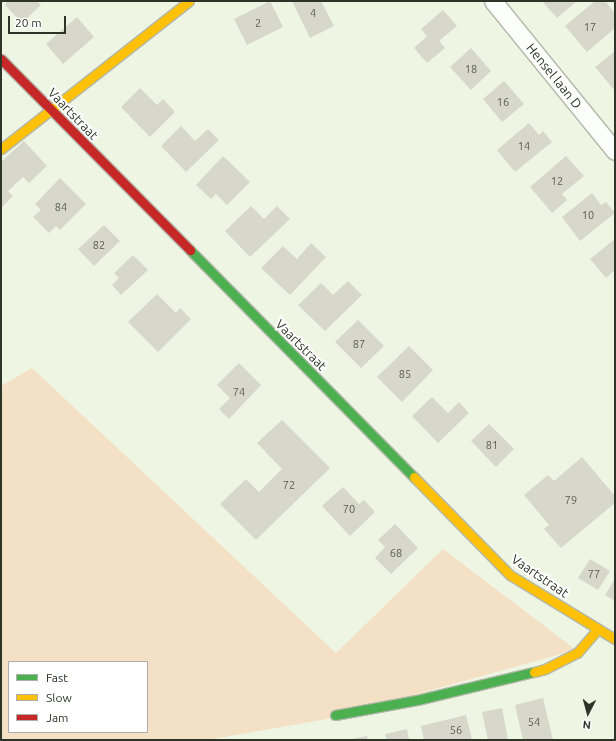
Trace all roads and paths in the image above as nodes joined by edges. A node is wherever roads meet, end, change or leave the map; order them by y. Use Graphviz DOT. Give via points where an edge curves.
graph roads {
  1 [pos="189,1"];
  2 [pos="493,1"];
  3 [pos="1,59"];
  4 [pos="51,109"];
  5 [pos="1,148"];
  6 [pos="615,151"];
  7 [pos="598,629"];
  8 [pos="615,639"];
  9 [pos="335,715"];
  1 -- 4 [label="main road"];
  2 -- 6 [label="street, Hensel laan D"];
  3 -- 4 [label="main road, Vaartstraat"];
  4 -- 5 [label="main road"];
  4 -- 7 [label="main road, Vaartstraat" via="510,575"];
  7 -- 8 [label="main road, Vaartstraat"];
  7 -- 9 [label="main road" via="577,653 545,669 417,700"];
}
